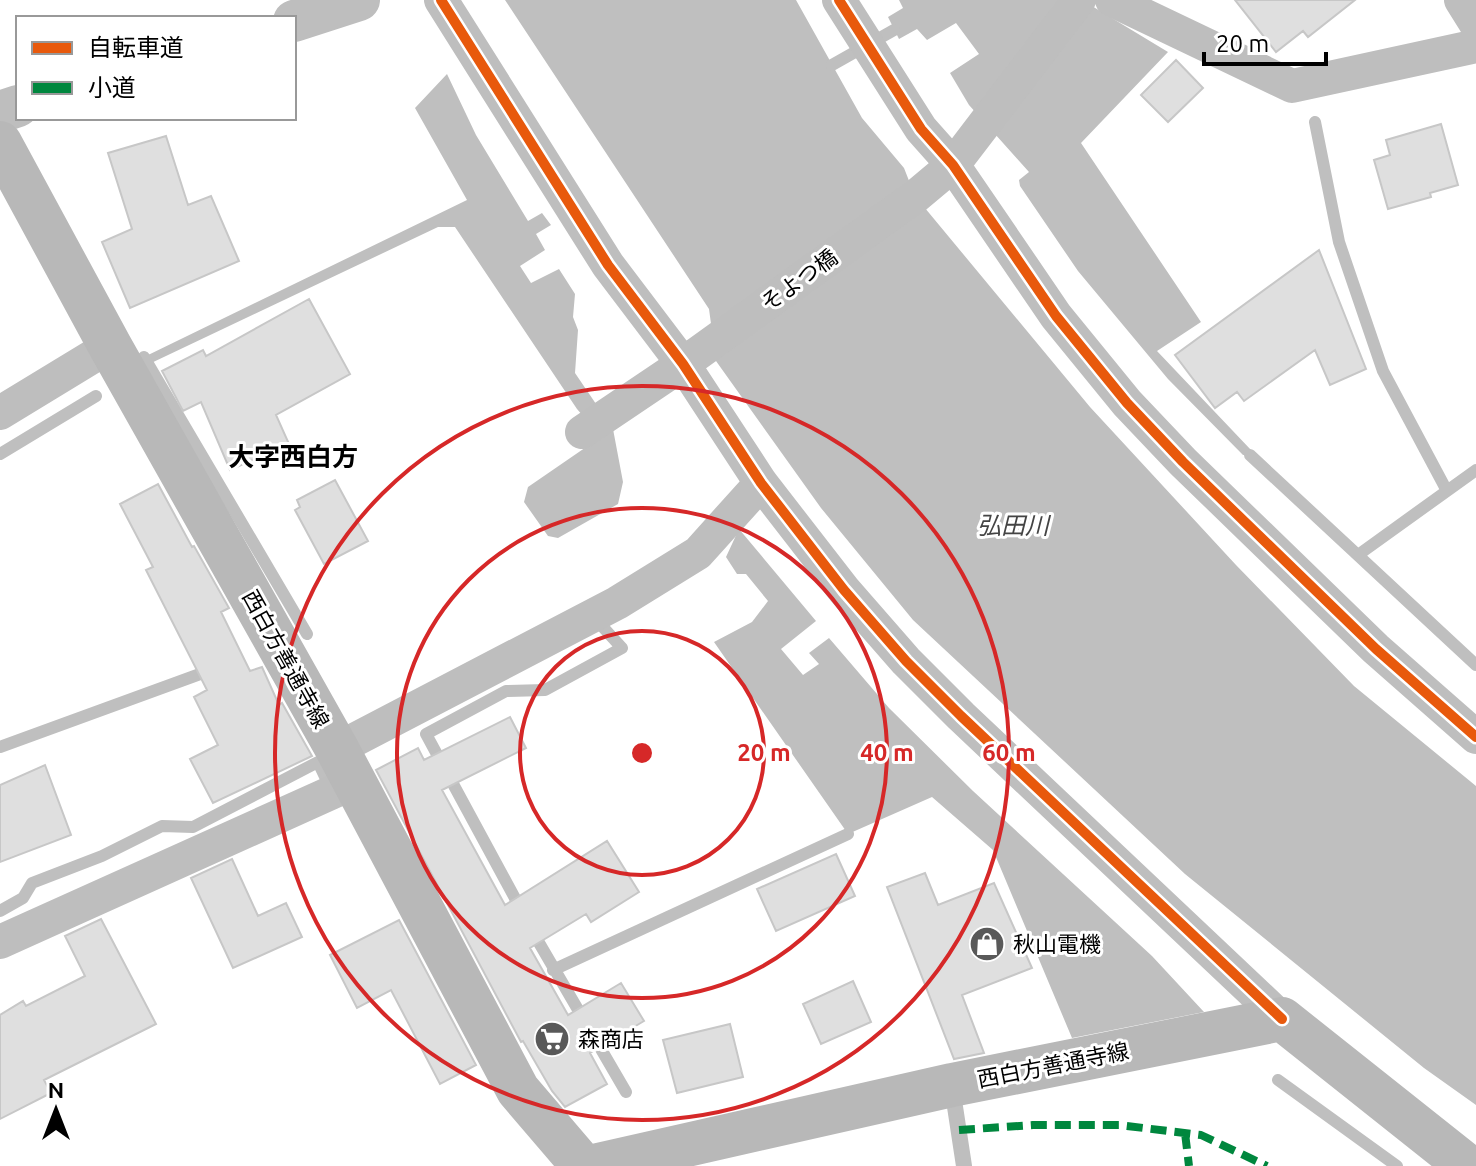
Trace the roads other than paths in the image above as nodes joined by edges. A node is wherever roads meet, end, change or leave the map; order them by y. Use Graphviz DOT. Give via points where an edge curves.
graph roads {
  1 [pos="359,0"];
  2 [pos="441,0"];
  3 [pos="839,0"];
  4 [pos="1079,0"];
  5 [pos="1112,0"];
  6 [pos="1461,0"];
  7 [pos="296,20"];
  8 [pos="1476,24"];
  9 [pos="1476,46"];
  10 [pos="0,143"];
  11 [pos="953,165"];
  12 [pos="110,346"];
  13 [pos="683,364"];
  14 [pos="0,413"];
  15 [pos="582,432"];
  16 [pos="761,483"];
  17 [pos="1476,737"];
  18 [pos="346,765"];
  19 [pos="0,942"];
  20 [pos="1282,1019"];
  21 [pos="952,1085"];
  22 [pos="583,1166"];
  23 [pos="594,1166"];
  24 [pos="964,1166"];
  25 [pos="1467,1166"];
  1 -- 7 [label="street"];
  2 -- 13 [label="street" via="608,265"];
  3 -- 11 [label="street" via="921,129"];
  4 -- 11 [label="street, そよつ橋"];
  5 -- 9 [label="street" via="1292,86"];
  6 -- 8 [label="street"];
  10 -- 12 [label="main road, 西白方善通寺線"];
  11 -- 13 [label="street, そよつ橋"];
  11 -- 17 [label="street" via="1056,316 1127,403 1376,649"];
  12 -- 14 [label="street"];
  12 -- 18 [label="main road, 西白方善通寺線"];
  13 -- 15 [label="street, そよつ橋"];
  13 -- 16 [label="street"];
  16 -- 18 [label="street" via="698,553"];
  16 -- 20 [label="street" via="906,661"];
  18 -- 19 [label="street"];
  18 -- 22 [label="main road, 西白方善通寺線" via="518,1090"];
  20 -- 21 [label="main road, 西白方善通寺線"];
  20 -- 25 [label="main road"];
  21 -- 23 [label="main road, 西白方善通寺線"];
  21 -- 24 [label="lane"];
}
